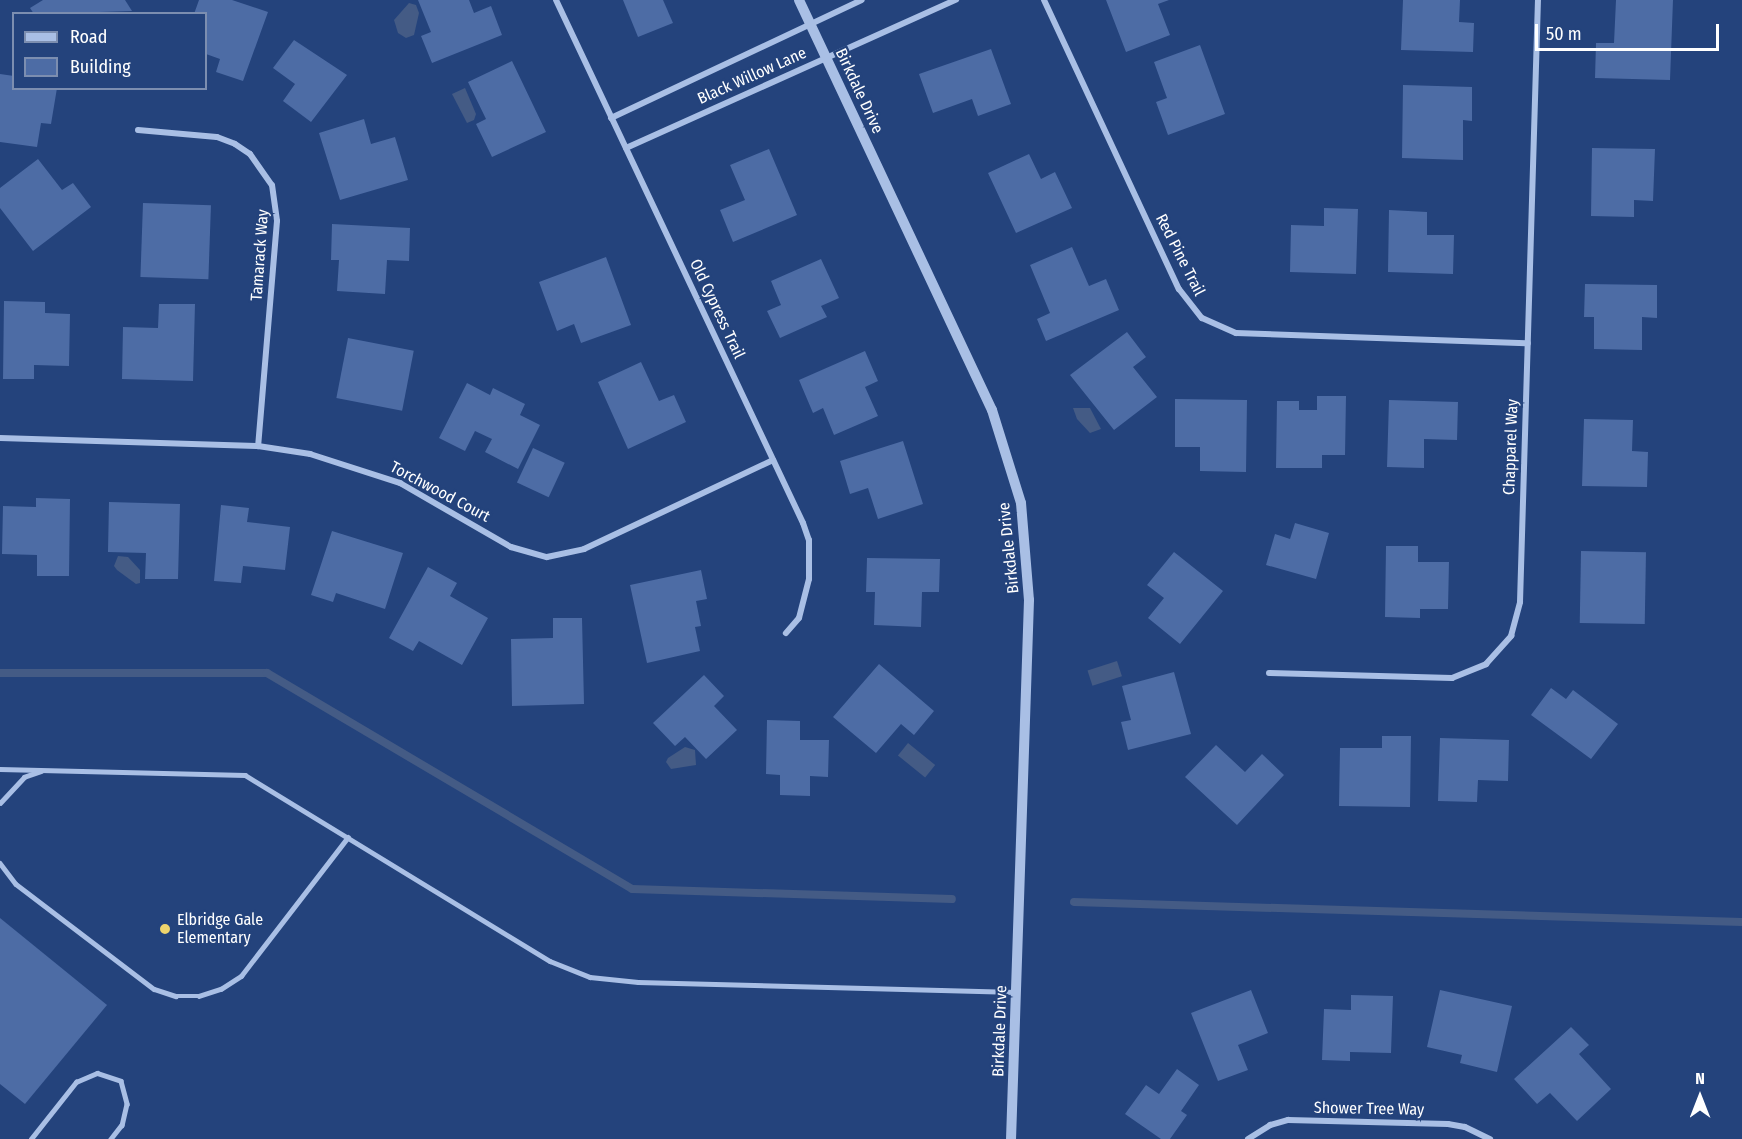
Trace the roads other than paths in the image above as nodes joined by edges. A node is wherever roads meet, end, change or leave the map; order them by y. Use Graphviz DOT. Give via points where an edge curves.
graph roads {
  1 [pos="556,0"];
  2 [pos="799,0"];
  3 [pos="862,0"];
  4 [pos="956,0"];
  5 [pos="1044,0"];
  6 [pos="1538,0"];
  7 [pos="811,25"];
  8 [pos="826,58"];
  9 [pos="612,118"];
  10 [pos="138,130"];
  11 [pos="626,148"];
  12 [pos="1528,343"];
  13 [pos="0,438"];
  14 [pos="258,446"];
  15 [pos="773,460"];
  16 [pos="786,633"];
  17 [pos="1269,673"];
  18 [pos="0,768"];
  19 [pos="43,770"];
  20 [pos="0,803"];
  21 [pos="348,837"];
  22 [pos="0,863"];
  23 [pos="1016,992"];
  24 [pos="31,1139"];
  25 [pos="111,1139"];
  26 [pos="1011,1139"];
  27 [pos="1248,1139"];
  28 [pos="1490,1139"];
  1 -- 9 [label="street, Old Cypress Trail"];
  2 -- 7 [label="street, Birkdale Drive"];
  3 -- 7 [label="street, Black Willow Lane"];
  4 -- 8 [label="street, Black Willow Lane"];
  5 -- 12 [label="street, Red Pine Trail" via="1179,289 1202,318 1236,333"];
  6 -- 12 [label="street, Chapparel Way"];
  7 -- 8 [label="street, Birkdale Drive"];
  7 -- 9 [label="street, Black Willow Lane"];
  8 -- 11 [label="street, Black Willow Lane"];
  8 -- 23 [label="street, Birkdale Drive" via="992,410 1021,503 1029,600"];
  9 -- 11 [label="street, Old Cypress Trail"];
  10 -- 14 [label="street, Tamarack Way" via="217,138 235,144 250,154 272,185 278,221"];
  11 -- 15 [label="street, Old Cypress Trail"];
  12 -- 17 [label="street, Chapparel Way" via="1520,602 1511,636 1500,652 1486,664 1452,678"];
  13 -- 14 [label="street, Torchwood Court"];
  14 -- 15 [label="street, Torchwood Court" via="347,463 400,483 511,547 547,557 584,549"];
  15 -- 16 [label="street, Old Cypress Trail" via="803,523 810,559 804,602"];
  18 -- 19 [label="lane"];
  19 -- 20 [label="lane" via="24,777"];
  19 -- 21 [label="lane" via="245,774"];
  21 -- 22 [label="lane" via="241,976 221,989 199,996 176,996 154,989 16,884"];
  21 -- 23 [label="lane" via="550,961 590,977 638,982"];
  23 -- 26 [label="street, Birkdale Drive"];
  24 -- 25 [label="lane" via="76,1082 97,1073 120,1081 127,1104 122,1125"];
  27 -- 28 [label="street, Shower Tree Way" via="1288,1120 1448,1124"];
}
